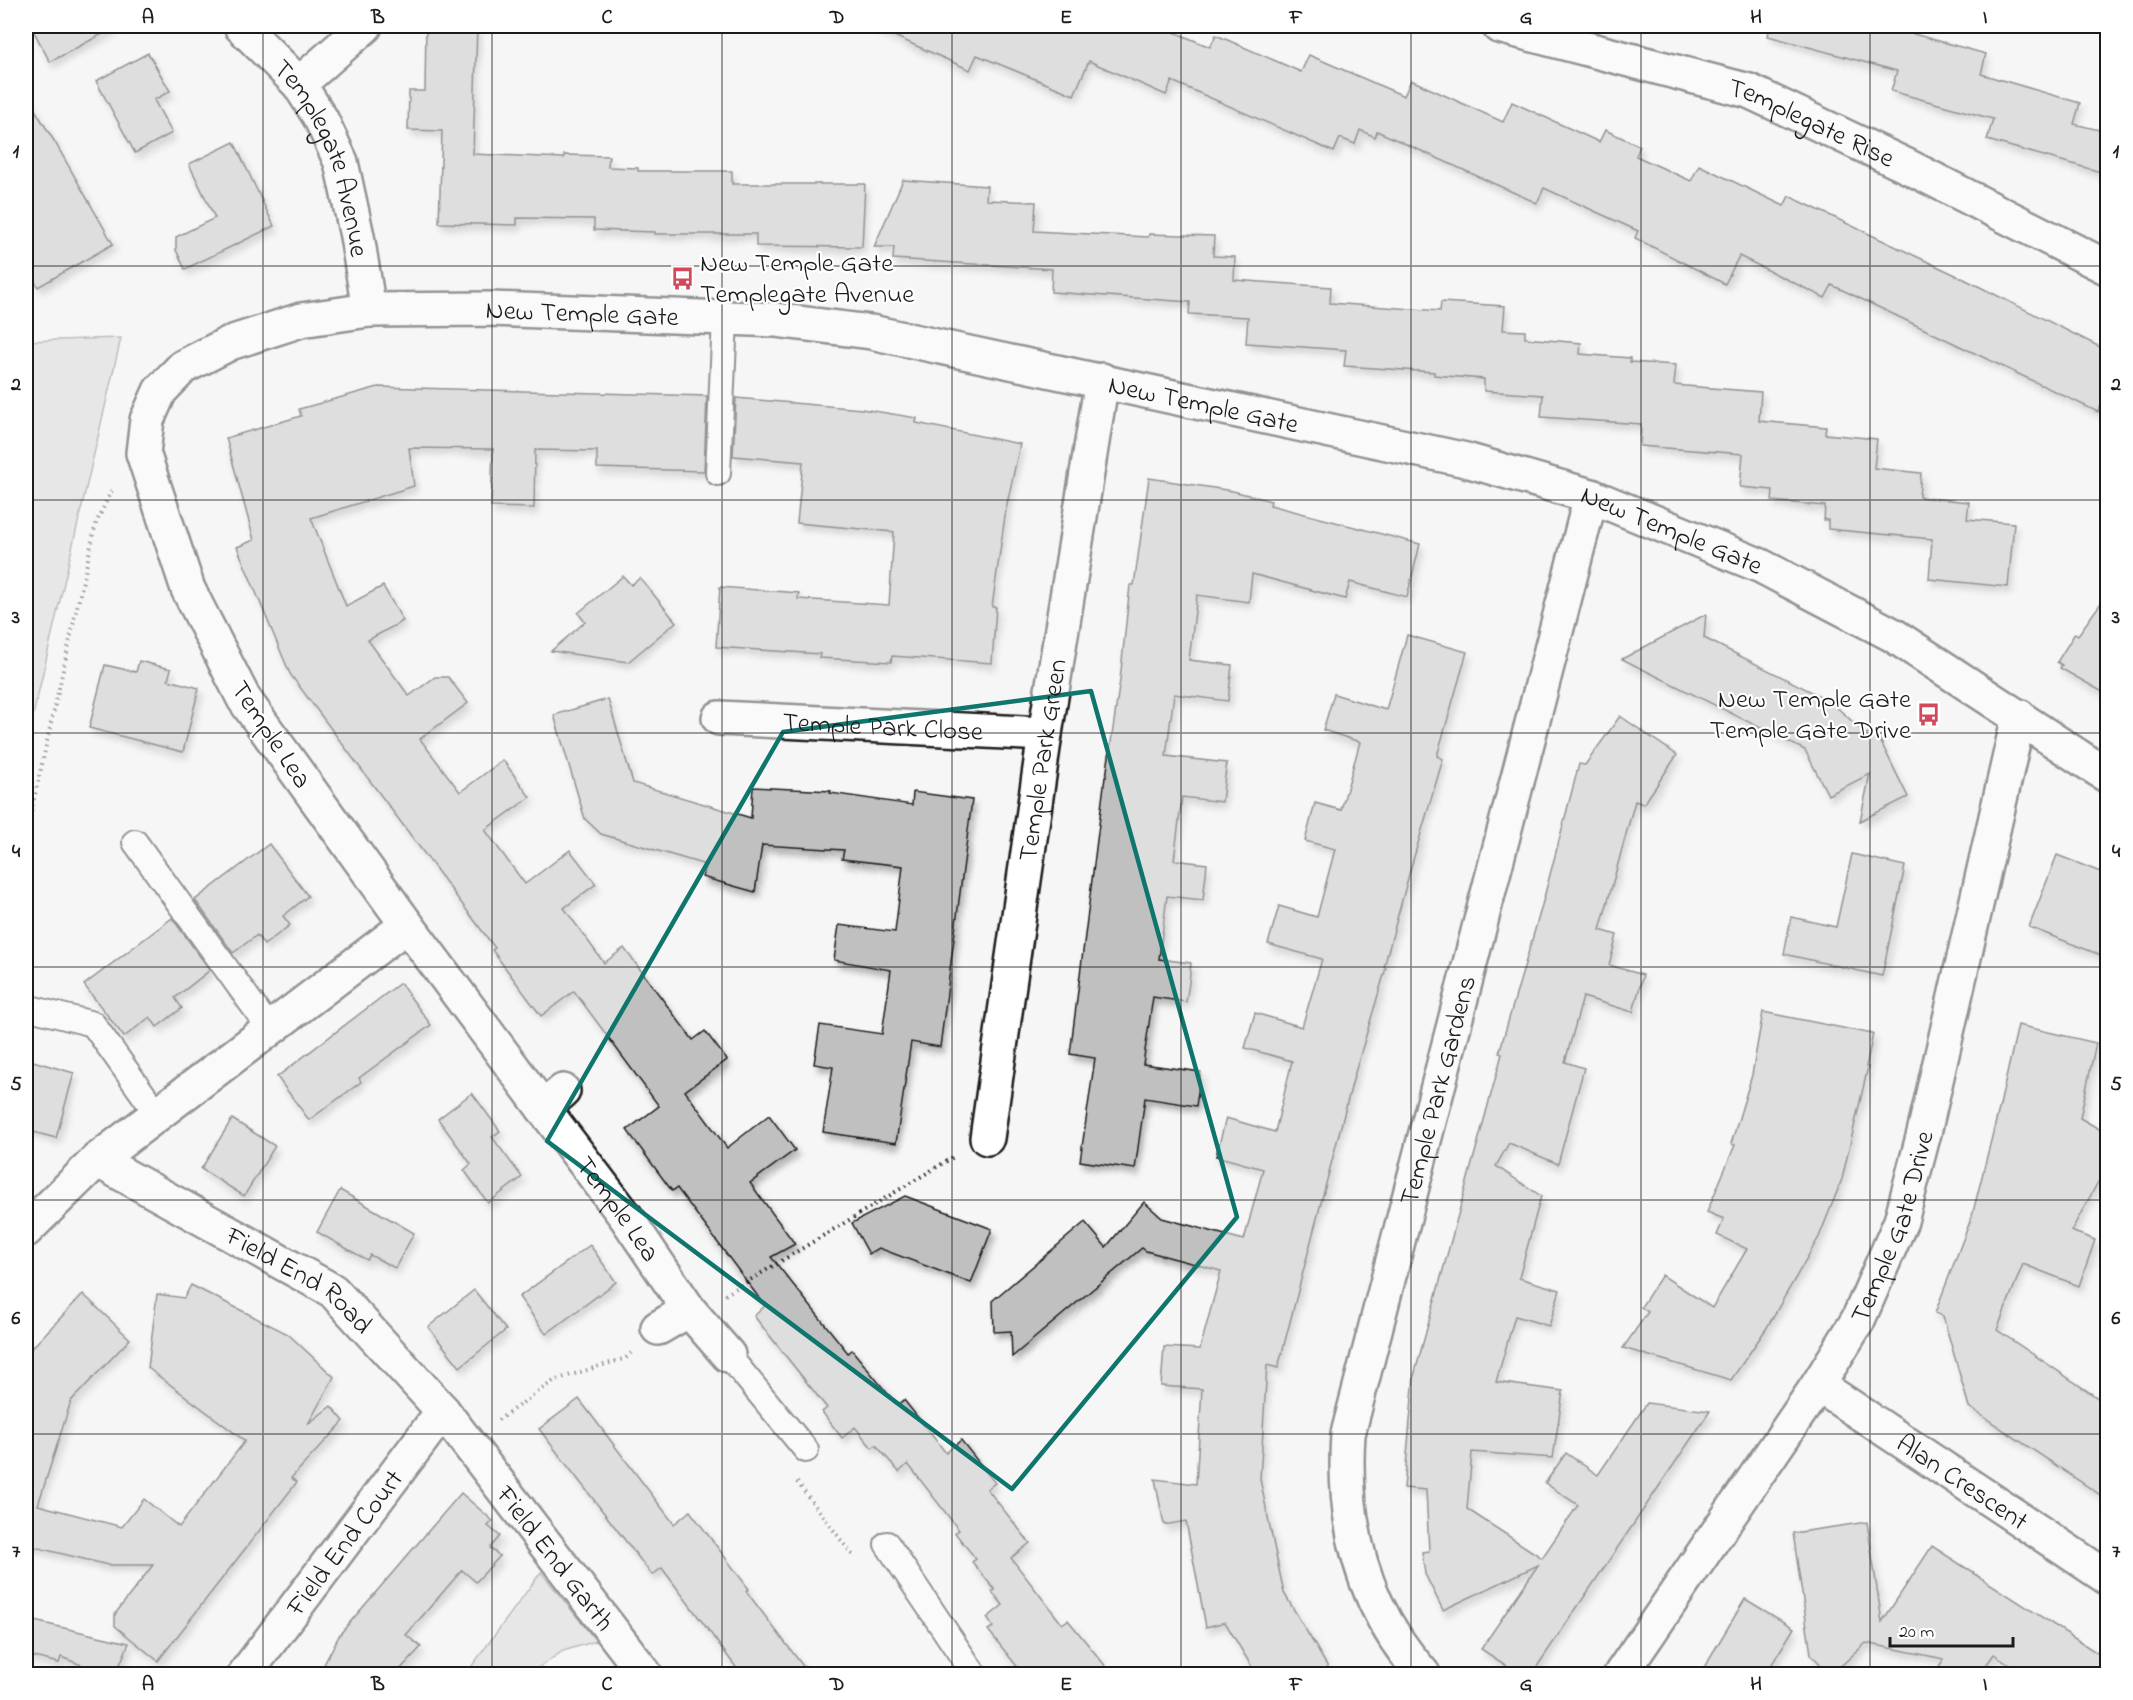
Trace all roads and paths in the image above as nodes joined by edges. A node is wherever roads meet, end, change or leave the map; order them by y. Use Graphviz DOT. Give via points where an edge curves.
graph roads {
  1 [pos="241,26"];
  2 [pos="365,26"];
  3 [pos="1499,26"];
  4 [pos="298,84"];
  5 [pos="2108,268"];
  6 [pos="369,310"];
  7 [pos="724,319"];
  8 [pos="230,343"];
  9 [pos="1102,380"];
  10 [pos="718,473"];
  11 [pos="116,482"];
  12 [pos="1590,496"];
  13 [pos="2019,716"];
  14 [pos="719,718"];
  15 [pos="1045,734"];
  16 [pos="2108,776"];
  17 [pos="26,835"];
  18 [pos="135,842"];
  19 [pos="407,925"];
  20 [pos="30,1008"];
  21 [pos="270,1029"];
  22 [pos="158,1115"];
  23 [pos="987,1138"];
  24 [pos="97,1160"];
  25 [pos="26,1230"];
  26 [pos="689,1310"];
  27 [pos="658,1328"];
  28 [pos="728,1355"];
  29 [pos="1818,1385"];
  30 [pos="443,1410"];
  31 [pos="467,1442"];
  32 [pos="806,1450"];
  33 [pos="795,1479"];
  34 [pos="887,1544"];
  35 [pos="858,1563"];
  36 [pos="2108,1578"];
  37 [pos="245,1674"];
  38 [pos="645,1674"];
  39 [pos="974,1674"];
  40 [pos="1423,1674"];
  41 [pos="1621,1674"];
  1 -- 4 [label="street, Templegate Avenue"];
  2 -- 4 [label="street"];
  3 -- 5 [label="street, Templegate Rise" via="1749,92 1909,167"];
  4 -- 6 [label="street, Templegate Avenue" via="321,119 341,162"];
  6 -- 7 [label="street, New Temple Gate" via="490,309"];
  6 -- 8 [label="street, New Temple Gate" via="301,320"];
  7 -- 9 [label="street, New Temple Gate" via="775,320 871,332"];
  7 -- 10 [label="lane"];
  8 -- 19 [label="street, Temple Lea" via="183,367 160,390 147,420 143,453 188,589 244,699"];
  9 -- 12 [label="street, New Temple Gate" via="1466,460"];
  9 -- 15 [label="street, Temple Park Green"];
  11 -- 17 [label="path" via="96,523"];
  12 -- 13 [label="street, New Temple Gate" via="1761,566 1893,634"];
  12 -- 40 [label="street, Temple Park Gardens" via="1348,1434 1347,1496 1358,1556 1380,1612"];
  13 -- 16 [label="street, New Temple Gate"];
  13 -- 29 [label="street, Temple Gate Drive" via="1901,1221 1858,1320"];
  14 -- 15 [label="street, Temple Park Close"];
  15 -- 23 [label="street, Temple Park Green"];
  18 -- 21 [label="lane"];
  19 -- 21 [label="street"];
  19 -- 26 [label="street, Temple Lea" via="553,1100"];
  20 -- 22 [label="lane" via="93,1024"];
  21 -- 22 [label="street"];
  22 -- 24 [label="street"];
  23 -- 26 [label="path" via="717,1301"];
  24 -- 25 [label="street"];
  24 -- 30 [label="street, Field End Road" via="333,1291"];
  26 -- 27 [label="street"];
  26 -- 28 [label="street, Temple Lea"];
  27 -- 31 [label="path" via="626,1358 555,1380"];
  28 -- 32 [label="lane"];
  29 -- 36 [label="street, Alan Crescent"];
  29 -- 41 [label="street, Temple Gate Drive"];
  30 -- 31 [label="street, Field End Road"];
  30 -- 37 [label="street, Field End Court"];
  31 -- 38 [label="street, Field End Garth"];
  33 -- 35 [label="path"];
  34 -- 39 [label="lane"];
}
